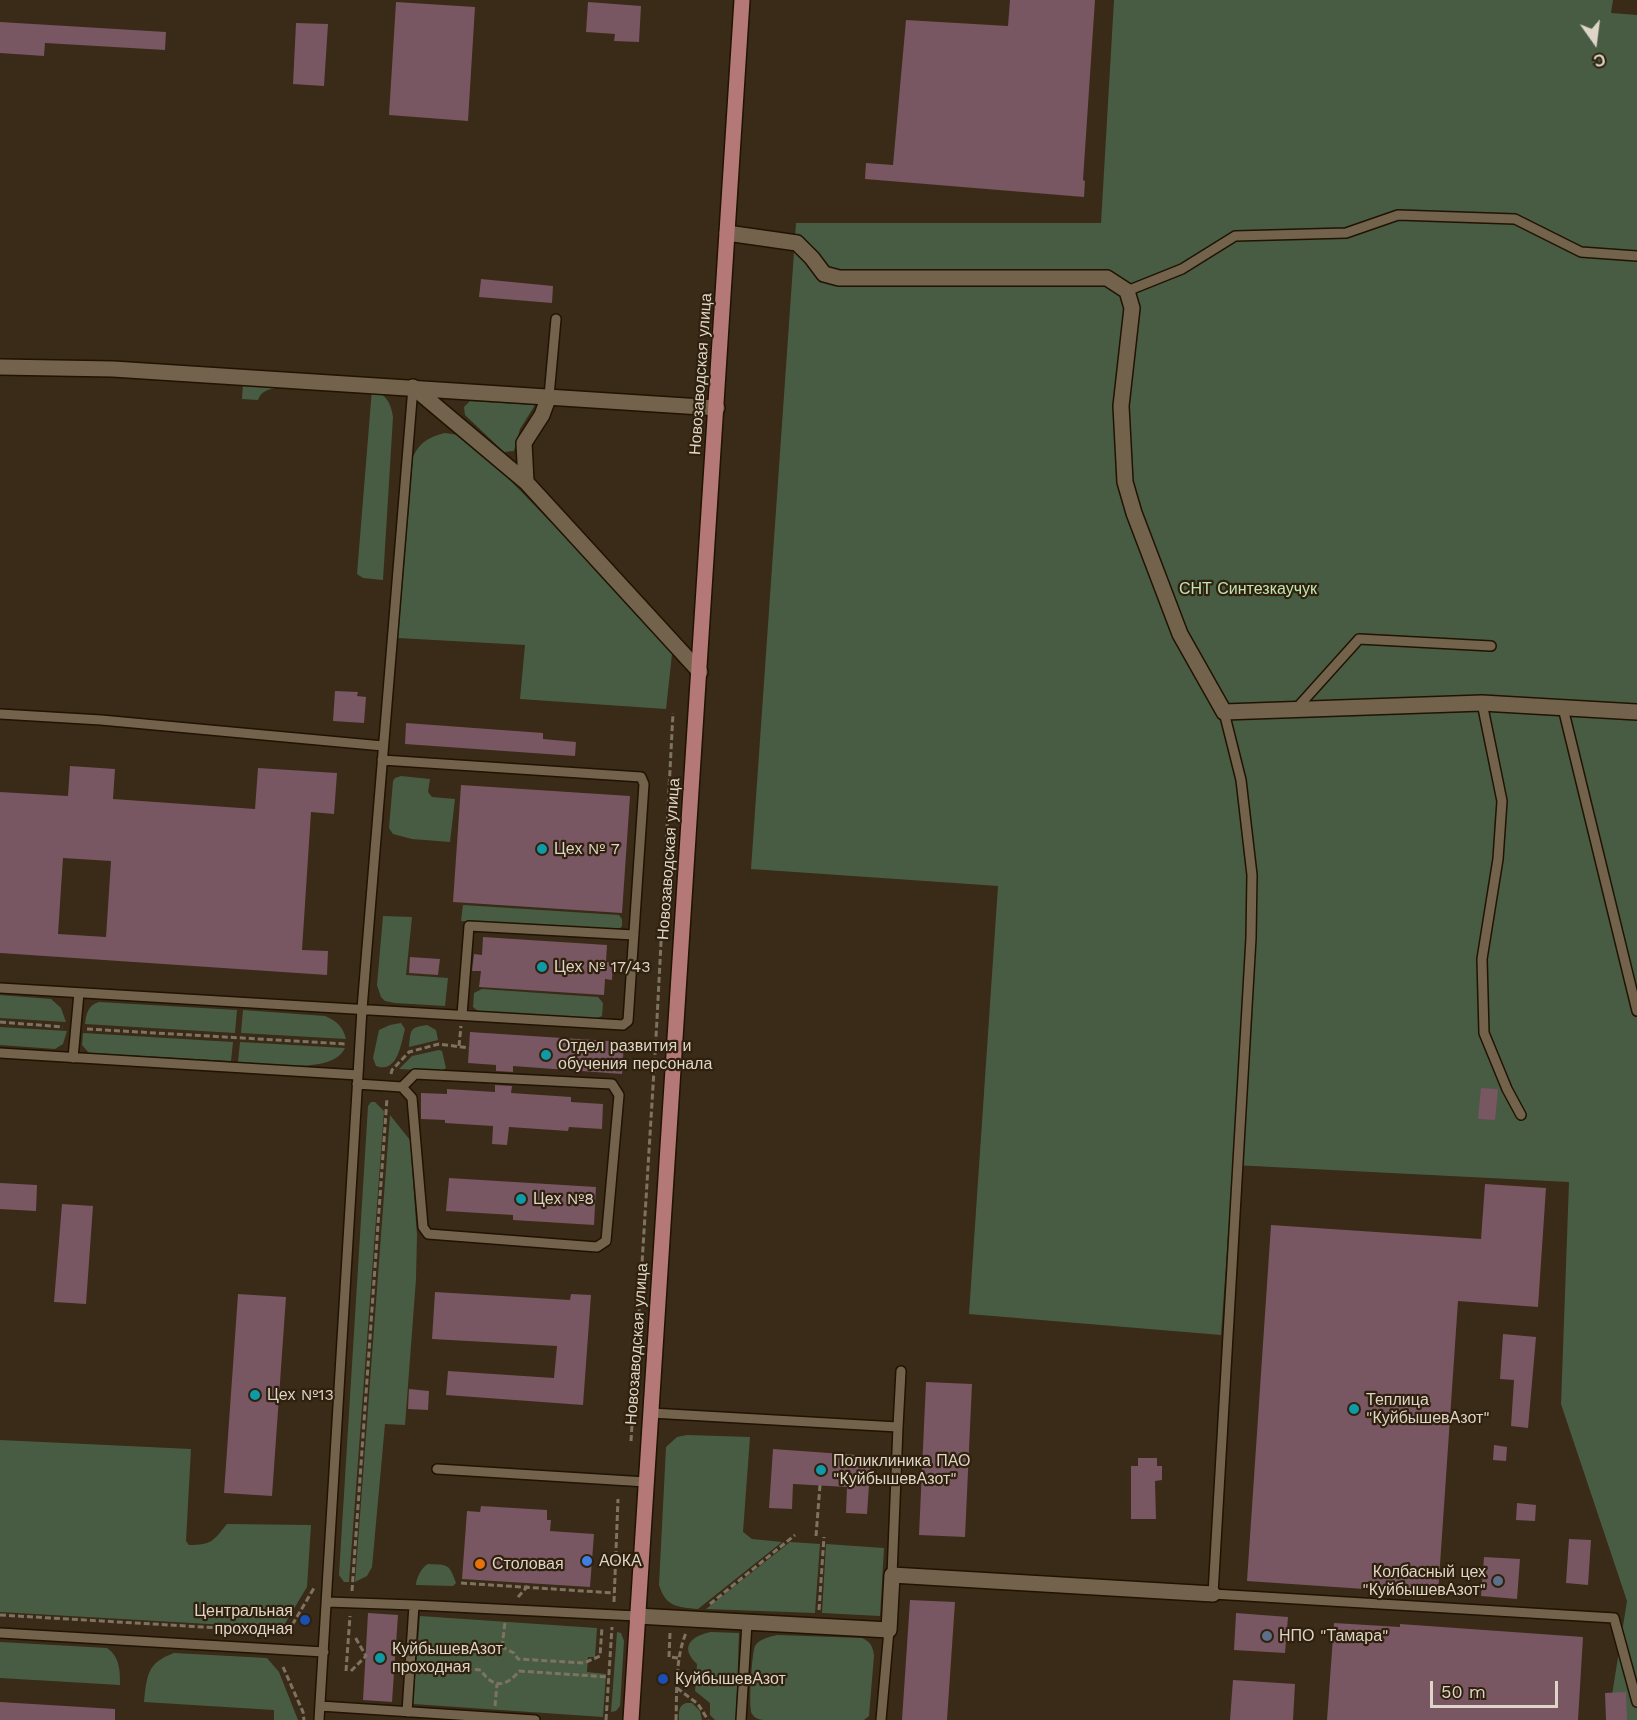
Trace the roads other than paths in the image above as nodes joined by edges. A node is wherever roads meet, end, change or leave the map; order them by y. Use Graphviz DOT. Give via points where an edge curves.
graph roads {
  1 [pos="742,0"];
  2 [pos="728,233"];
  3 [pos="1637,256"];
  4 [pos="1127,291"];
  5 [pos="556,319"];
  6 [pos="0,367"];
  7 [pos="412,387"];
  8 [pos="549,396"];
  9 [pos="717,408"];
  10 [pos="526,482"];
  11 [pos="1491,646"];
  12 [pos="700,672"];
  13 [pos="1482,703"];
  14 [pos="1563,708"];
  15 [pos="1296,710"];
  16 [pos="1224,712"];
  17 [pos="1637,712"];
  18 [pos="0,714"];
  19 [pos="383,746"];
  20 [pos="382,760"];
  21 [pos="634,934"];
  22 [pos="0,988"];
  23 [pos="79,993"];
  24 [pos="362,1009"];
  25 [pos="1637,1011"];
  26 [pos="462,1015"];
  27 [pos="0,1053"];
  28 [pos="74,1058"];
  29 [pos="358,1080"];
  30 [pos="402,1087"];
  31 [pos="1521,1115"];
  32 [pos="901,1371"];
  33 [pos="651,1413"];
  34 [pos="898,1427"];
  35 [pos="437,1469"];
  36 [pos="646,1482"];
  37 [pos="892,1575"];
  38 [pos="1213,1594"];
  39 [pos="327,1602"];
  40 [pos="414,1605"];
  41 [pos="637,1616"];
  42 [pos="747,1623"];
  43 [pos="889,1630"];
  44 [pos="0,1632"];
  45 [pos="324,1652"];
  46 [pos="1637,1702"];
  47 [pos="320,1706"];
  48 [pos="407,1712"];
  49 [pos="320,1720"];
  50 [pos="534,1720"];
  51 [pos="631,1720"];
  52 [pos="741,1720"];
  53 [pos="881,1720"];
  1 -- 2 [label="main road, Новозаводская улица"];
  2 -- 4 [label="street" via="796,243 824,274 839,278 1107,278"];
  2 -- 9 [label="main road, Новозаводская улица"];
  3 -- 4 [label="lane" via="1581,252 1515,219 1398,214 1346,233 1235,236 1182,270"];
  4 -- 16 [label="street" via="1132,308 1121,406 1125,482 1180,634"];
  5 -- 8 [label="lane"];
  6 -- 7 [label="street" via="113,369"];
  7 -- 8 [label="street"];
  7 -- 10 [label="street"];
  7 -- 19 [label="lane"];
  8 -- 9 [label="street"];
  8 -- 10 [label="street" via="525,443"];
  9 -- 12 [label="main road, Новозаводская улица"];
  10 -- 12 [label="street"];
  11 -- 15 [label="lane" via="1359,639"];
  12 -- 33 [label="main road, Новозаводская улица"];
  13 -- 14 [label="street"];
  13 -- 15 [label="street"];
  13 -- 31 [label="lane" via="1502,801 1498,859 1482,959 1484,1033"];
  14 -- 17 [label="street"];
  14 -- 25 [label="lane"];
  15 -- 16 [label="street"];
  16 -- 38 [label="lane" via="1240,780 1252,875"];
  18 -- 19 [label="lane"];
  19 -- 20 [label="lane"];
  20 -- 21 [label="lane" via="641,777 644,783"];
  20 -- 24 [label="lane"];
  21 -- 26 [label="lane" via="469,926"];
  21 -- 26 [label="lane" via="628,1021 623,1025"];
  22 -- 23 [label="lane"];
  23 -- 24 [label="lane"];
  23 -- 28 [label="lane"];
  24 -- 26 [label="lane"];
  24 -- 29 [label="lane"];
  27 -- 28 [label="lane"];
  28 -- 29 [label="lane"];
  29 -- 30 [label="lane"];
  29 -- 39 [label="lane"];
  30 -- 30 [label="lane" via="412,1098 423,1227 428,1234 597,1247 606,1241 619,1095 612,1084 415,1074"];
  32 -- 34 [label="lane"];
  33 -- 34 [label="lane"];
  33 -- 36 [label="main road, Новозаводская улица"];
  34 -- 37 [label="lane"];
  35 -- 36 [label="lane"];
  36 -- 41 [label="main road, Новозаводская улица"];
  37 -- 38 [label="street"];
  37 -- 43 [label="street"];
  38 -- 46 [label="lane" via="1614,1618"];
  39 -- 40 [label="lane"];
  39 -- 45 [label="lane"];
  40 -- 41 [label="lane"];
  40 -- 48 [label="lane"];
  41 -- 42 [label="street"];
  41 -- 51 [label="main road, Новозаводская улица"];
  42 -- 43 [label="street"];
  42 -- 52 [label="lane"];
  43 -- 53 [label="lane"];
  44 -- 45 [label="lane"];
  45 -- 47 [label="lane"];
  47 -- 48 [label="lane"];
  47 -- 49 [label="lane"];
  48 -- 50 [label="lane"];
}
